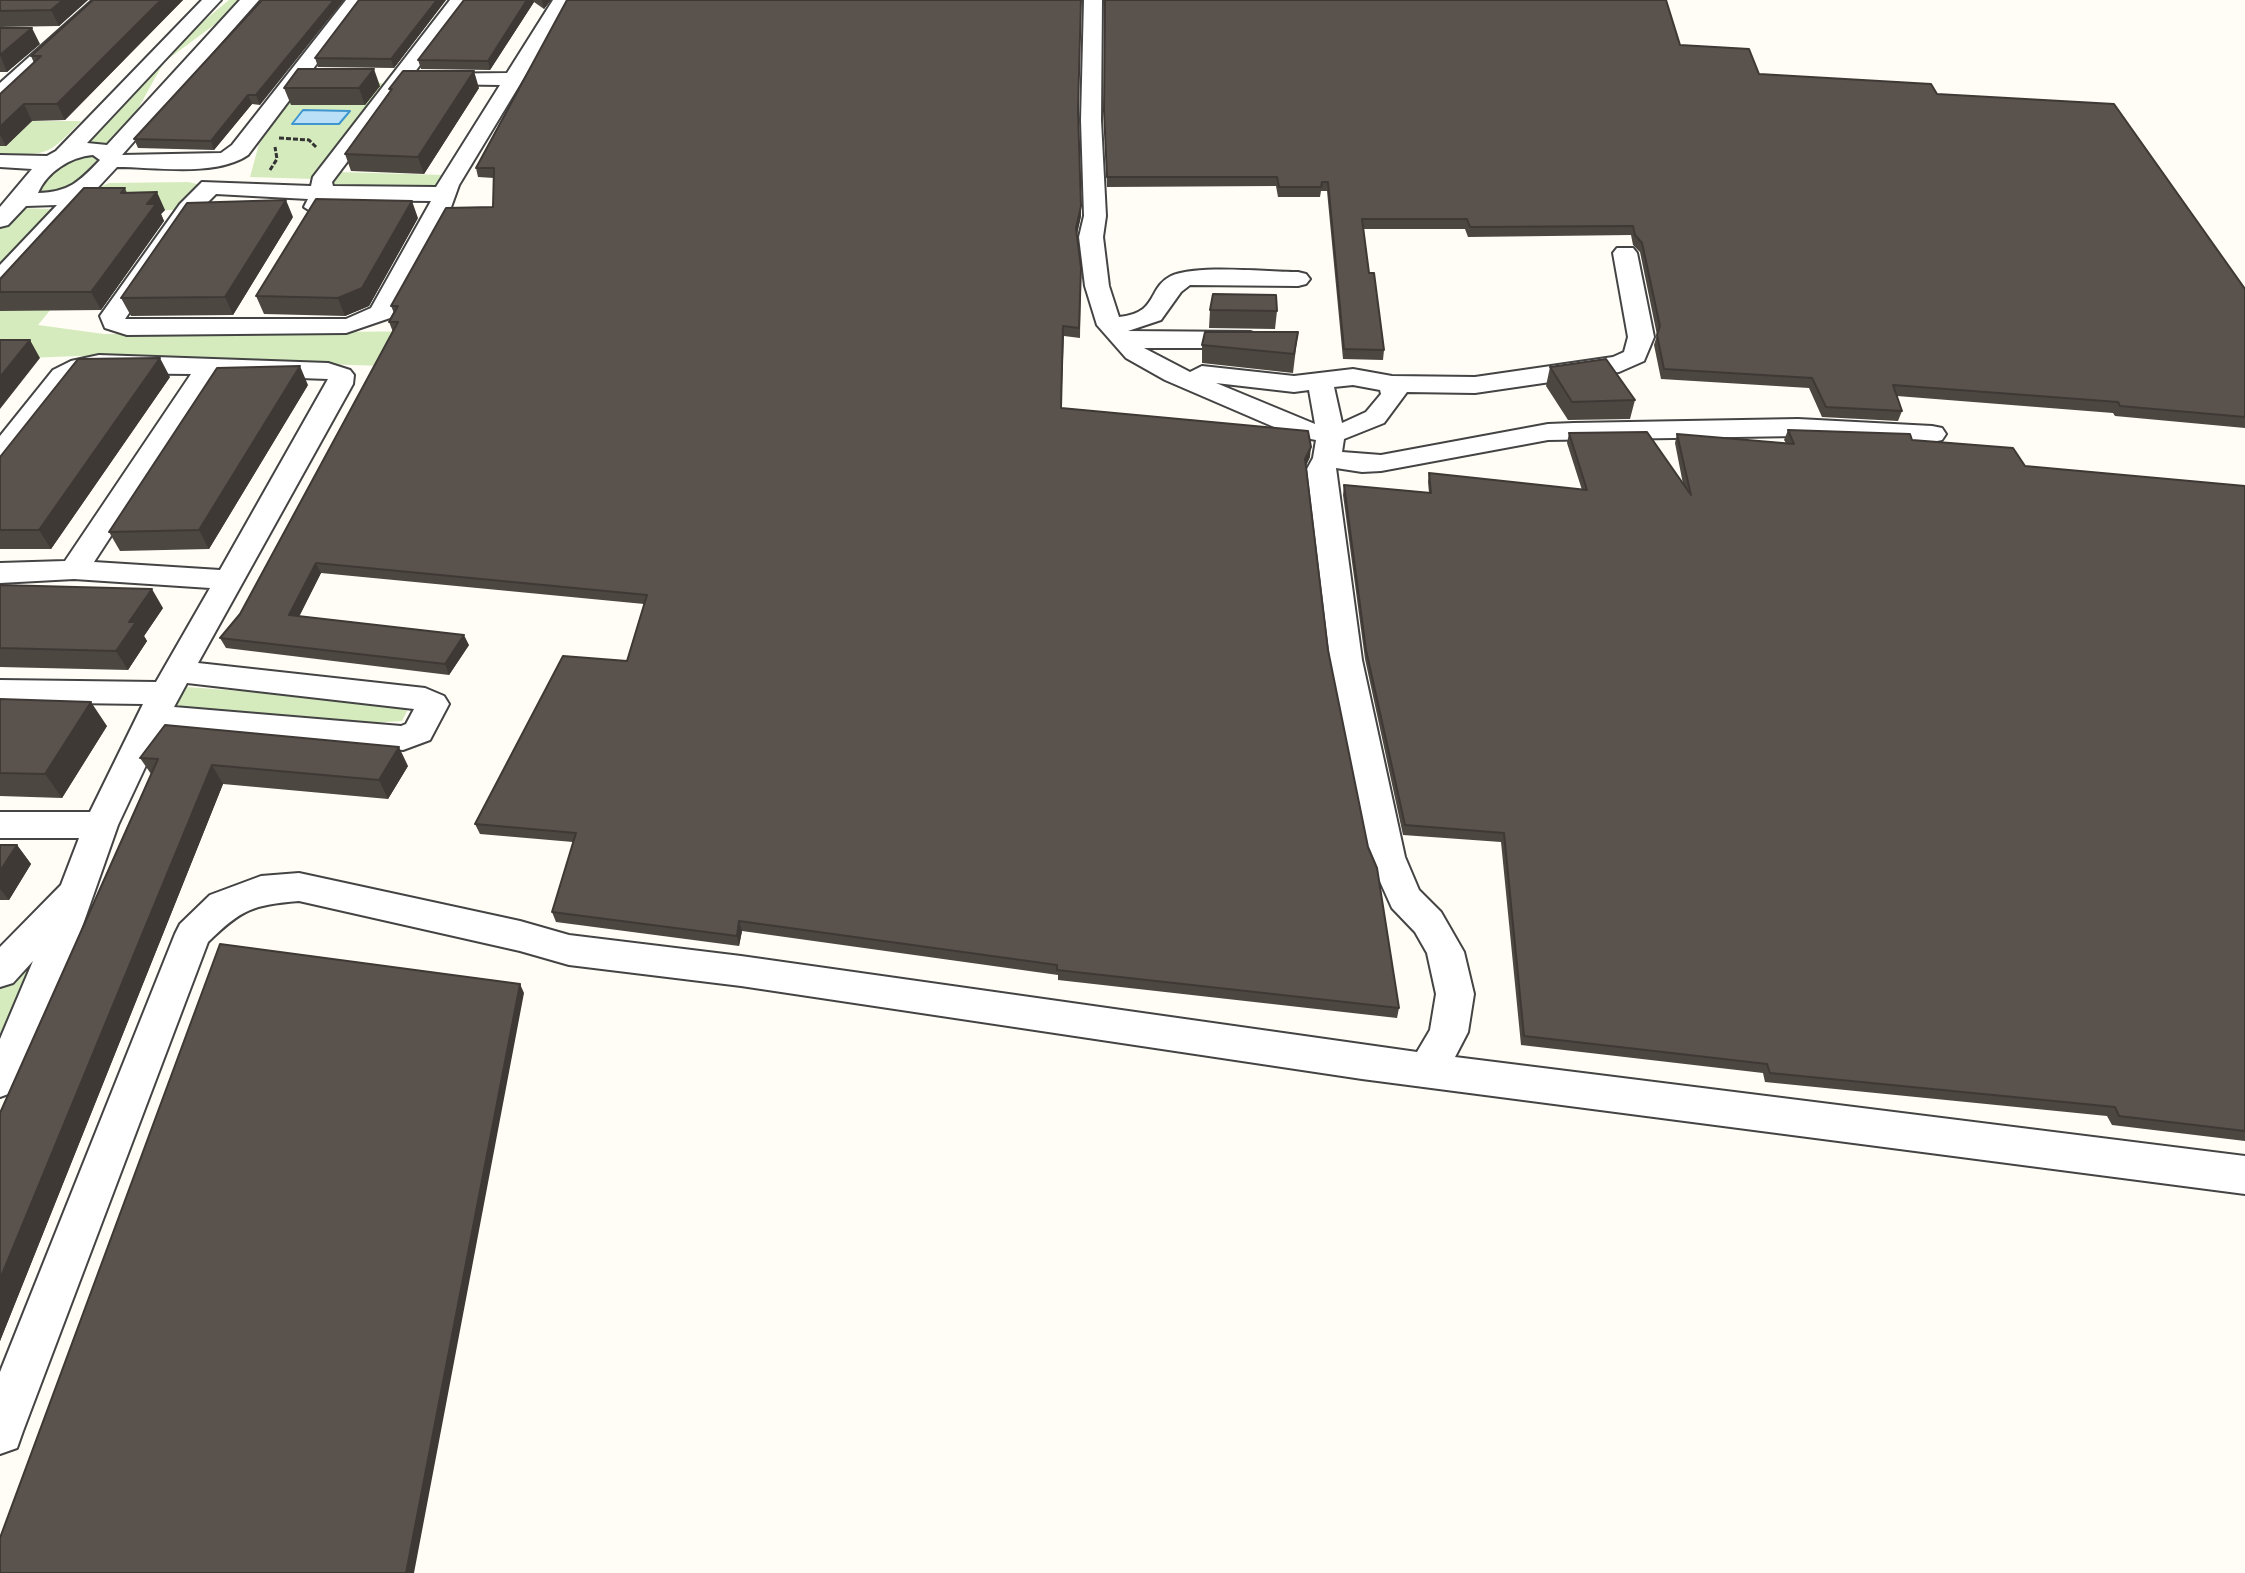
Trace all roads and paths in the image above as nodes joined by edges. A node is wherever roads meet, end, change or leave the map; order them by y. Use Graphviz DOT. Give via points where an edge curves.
graph roads {
  1 [pos="104,0"];
  2 [pos="226,0"];
  3 [pos="250,0"];
  4 [pos="356,0"];
  5 [pos="460,0"];
  6 [pos="562,0"];
  7 [pos="1093,0"];
  8 [pos="207,6"];
  9 [pos="39,35"];
  10 [pos="65,35"];
  11 [pos="297,76"];
  12 [pos="327,77"];
  13 [pos="371,77"];
  14 [pos="399,78"];
  15 [pos="511,79"];
  16 [pos="4,86"];
  17 [pos="287,131"];
  18 [pos="250,138"];
  19 [pos="282,138"];
  20 [pos="58,158"];
  21 [pos="110,158"];
  22 [pos="0,161"];
  23 [pos="331,170"];
  24 [pos="0,178"];
  25 [pos="88,184"];
  26 [pos="30,186"];
  27 [pos="210,187"];
  28 [pos="248,189"];
  29 [pos="323,193"];
  30 [pos="443,194"];
  31 [pos="0,220"];
  32 [pos="305,223"];
  33 [pos="1625,253"];
  34 [pos="0,279"];
  35 [pos="1298,279"];
  36 [pos="257,300"];
  37 [pos="241,326"];
  38 [pos="1118,333"];
  39 [pos="1271,339"];
  40 [pos="208,368"];
  41 [pos="1168,372"];
  42 [pos="1320,382"];
  43 [pos="1392,384"];
  44 [pos="1932,434"];
  45 [pos="1329,446"];
  46 [pos="0,454"];
  47 [pos="74,570"];
  48 [pos="0,573"];
  49 [pos="230,580"];
  50 [pos="0,691"];
  51 [pos="164,693"];
  52 [pos="0,825"];
  53 [pos="101,825"];
  54 [pos="81,884"];
  55 [pos="0,972"];
  56 [pos="1429,1068"];
  57 [pos="0,1080"];
  58 [pos="2245,1175"];
  59 [pos="0,1431"];
  1 -- 10 [label="street"];
  2 -- 8 [label="street"];
  3 -- 21 [label="street"];
  4 -- 11 [label="street"];
  5 -- 14 [label="street"];
  6 -- 15 [label="street"];
  7 -- 38 [label="street" via="1091,237 1097,286"];
  8 -- 20 [label="street"];
  9 -- 10 [label="street"];
  10 -- 16 [label="street"];
  11 -- 12 [label="street"];
  11 -- 18 [label="street"];
  13 -- 14 [label="street"];
  14 -- 15 [label="street"];
  14 -- 23 [label="street"];
  15 -- 30 [label="street"];
  17 -- 19 [label="path"];
  18 -- 19 [label="path"];
  18 -- 21 [label="street" via="227,159"];
  19 -- 23 [label="path" via="309,140 317,149 303,167"];
  19 -- 28 [label="path" via="275,146 275,165"];
  20 -- 21 [label="street" via="98,149"];
  20 -- 22 [label="street"];
  20 -- 26 [label="street"];
  21 -- 25 [label="street"];
  23 -- 29 [label="street" via="321,182"];
  24 -- 26 [label="street"];
  25 -- 26 [label="street" via="41,201 30,200"];
  25 -- 27 [label="street" via="198,176 208,179"];
  25 -- 34 [label="street"];
  26 -- 31 [label="street"];
  27 -- 28 [label="street"];
  27 -- 37 [label="street" via="188,209 112,316 114,323 127,328"];
  28 -- 29 [label="street"];
  29 -- 30 [label="street"];
  29 -- 32 [label="street"];
  30 -- 37 [label="street" via="381,313 346,326"];
  33 -- 43 [label="street" via="1641,337 1635,356 1619,364 1475,385"];
  35 -- 38 [label="street" via="1178,280 1152,315"];
  36 -- 37 [label="street"];
  38 -- 39 [label="street"];
  38 -- 41 [label="street" via="1135,353"];
  40 -- 46 [label="street" via="80,366 62,375"];
  40 -- 47 [label="street"];
  40 -- 49 [label="street" via="341,375"];
  41 -- 42 [label="street"];
  41 -- 45 [label="street" via="1305,430"];
  42 -- 43 [label="street" via="1353,377"];
  42 -- 45 [label="street"];
  43 -- 45 [label="street" via="1394,394 1378,418"];
  44 -- 45 [label="street" via="1795,426 1548,432 1362,464"];
  45 -- 56 [label="street" via="1321,469 1346,660 1373,802 1387,857 1405,898 1428,922 1445,952 1455,994 1449,1032"];
  47 -- 48 [label="street"];
  47 -- 49 [label="street"];
  49 -- 51 [label="street"];
  50 -- 51 [label="street"];
  51 -- 51 [label="street" via="403,738 418,732 433,704 425,699"];
  51 -- 53 [label="street"];
  52 -- 53 [label="street"];
  53 -- 54 [label="street"];
  54 -- 55 [label="street"];
  54 -- 57 [label="street" via="36,1004"];
  56 -- 58 [label="street"];
  56 -- 59 [label="street" via="569,950 299,887 261,890 223,905 193,934"];
}
